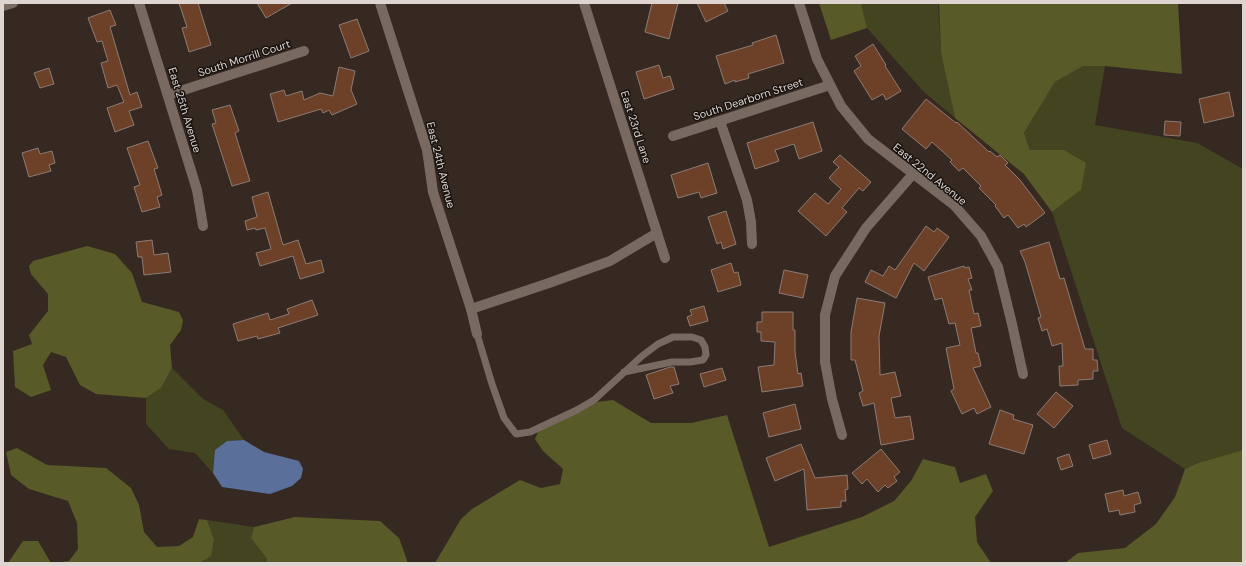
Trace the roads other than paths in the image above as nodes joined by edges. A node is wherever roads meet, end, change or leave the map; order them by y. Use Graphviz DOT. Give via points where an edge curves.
graph roads {
  1 [pos="13,3"];
  2 [pos="140,3"];
  3 [pos="380,3"];
  4 [pos="584,3"];
  5 [pos="799,3"];
  6 [pos="3,6"];
  7 [pos="304,51"];
  8 [pos="830,85"];
  9 [pos="168,95"];
  10 [pos="720,121"];
  11 [pos="673,136"];
  12 [pos="913,174"];
  13 [pos="202,226"];
  14 [pos="657,232"];
  15 [pos="752,244"];
  16 [pos="665,258"];
  17 [pos="471,310"];
  18 [pos="476,334"];
  19 [pos="624,372"];
  20 [pos="1022,374"];
  21 [pos="842,435"];
  1 -- 6 [label="street"];
  2 -- 9 [label="street, East 25th Avenue"];
  3 -- 17 [label="street, East 24th Avenue" via="427,150 432,192"];
  4 -- 14 [label="street, East 23rd Lane"];
  5 -- 8 [label="street, East 22nd Avenue" via="818,59"];
  7 -- 9 [label="street, South Morrill Court"];
  8 -- 10 [label="street, South Dearborn Street"];
  8 -- 12 [label="street, East 22nd Avenue" via="841,106 868,139"];
  9 -- 13 [label="street, East 25th Avenue" via="197,190"];
  10 -- 11 [label="street, South Dearborn Street"];
  10 -- 15 [label="street" via="747,200"];
  12 -- 20 [label="street, East 22nd Avenue" via="954,205 981,236 998,267"];
  12 -- 21 [label="street" via="866,228 835,276 825,315 825,362"];
  14 -- 16 [label="street, East 23rd Lane"];
  14 -- 17 [label="street" via="610,261"];
  17 -- 18 [label="street, East 24th Avenue"];
  18 -- 19 [label="lane" via="504,418 516,434 530,432 577,410 594,400"];
  19 -- 19 [label="lane" via="658,344 673,337 692,337 701,340 705,347 706,355 703,360 672,362"];
}
